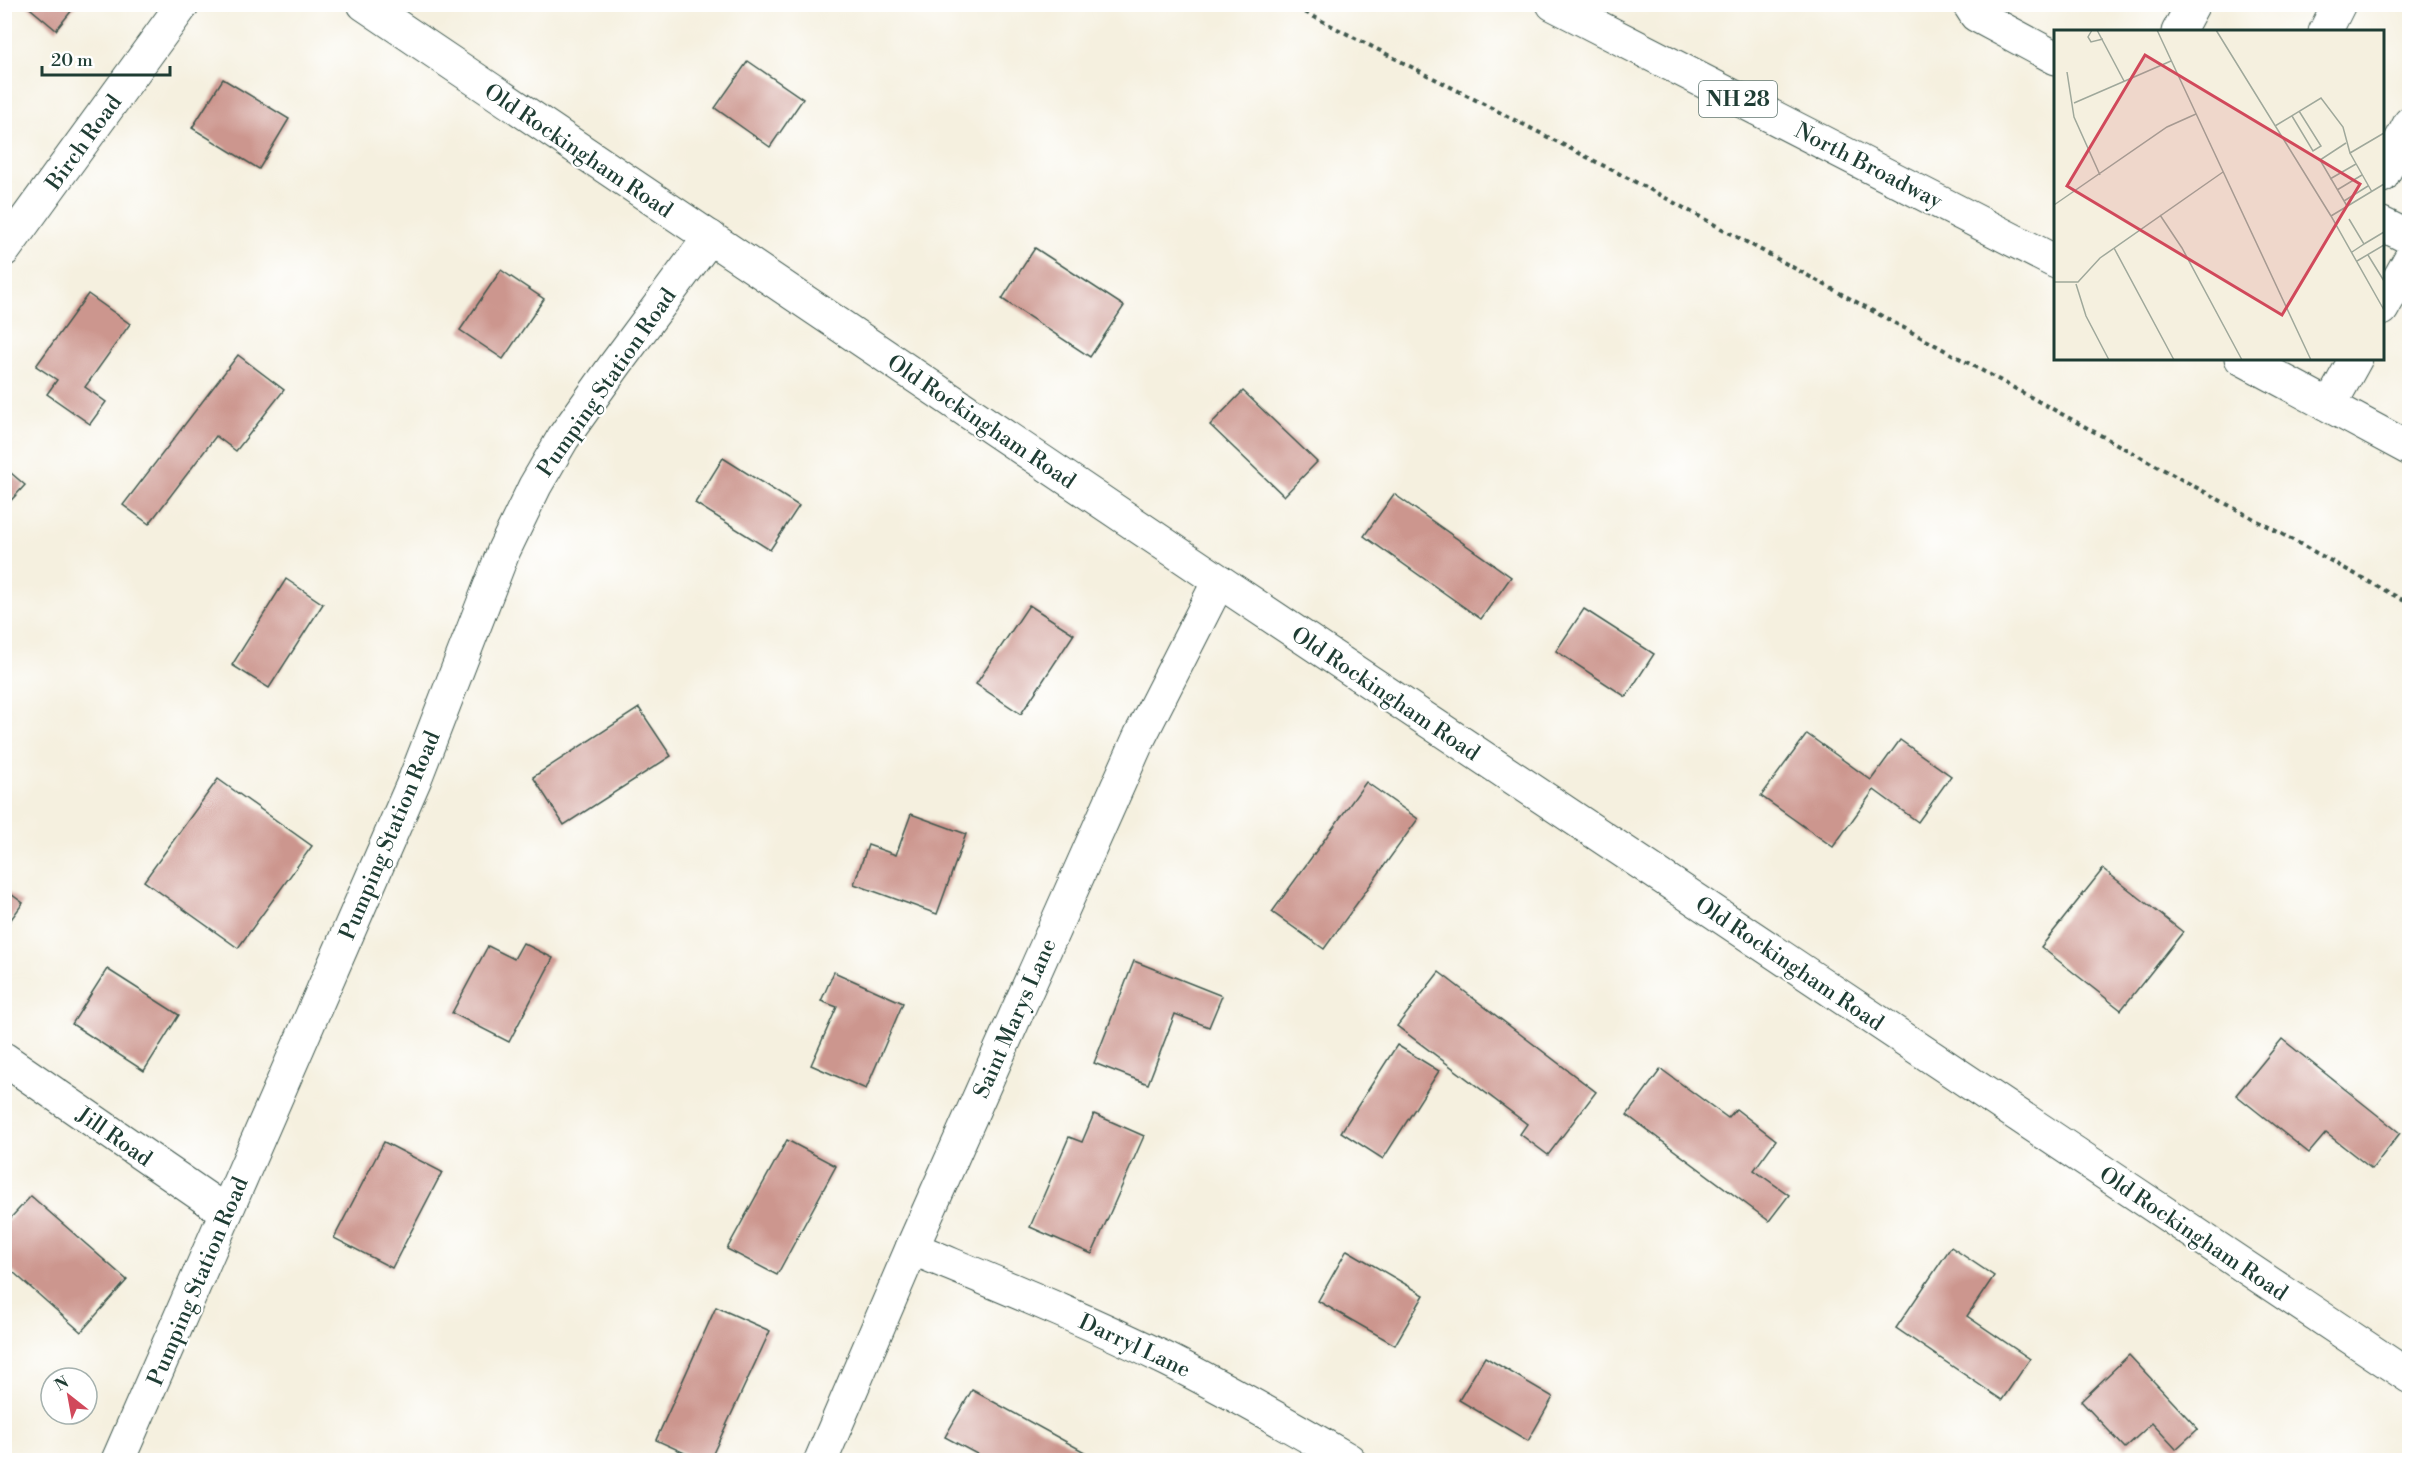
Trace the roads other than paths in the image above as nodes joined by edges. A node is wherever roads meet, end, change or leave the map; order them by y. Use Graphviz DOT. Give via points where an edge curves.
graph roads {
  1 [pos="183,4"];
  2 [pos="364,4"];
  3 [pos="1553,4"];
  4 [pos="1969,4"];
  5 [pos="2193,4"];
  6 [pos="2339,4"];
  7 [pos="2179,30"];
  8 [pos="2326,30"];
  9 [pos="2054,57"];
  10 [pos="2409,123"];
  11 [pos="2384,172"];
  12 [pos="2384,225"];
  13 [pos="710,237"];
  14 [pos="2409,238"];
  15 [pos="4,250"];
  16 [pos="2409,259"];
  17 [pos="2054,261"];
  18 [pos="2384,305"];
  19 [pos="2245,360"];
  20 [pos="2355,360"];
  21 [pos="2330,405"];
  22 [pos="2409,449"];
  23 [pos="1219,581"];
  24 [pos="4,1059"];
  25 [pos="226,1212"];
  26 [pos="912,1248"];
  27 [pos="2409,1377"];
  28 [pos="118,1461"];
  29 [pos="821,1461"];
  30 [pos="1349,1461"];
  1 -- 15 [label="street, Birch Road"];
  2 -- 13 [label="street, Old Rockingham Road"];
  3 -- 17 [label="street, North Broadway / NH 28"];
  4 -- 9 [label="street" via="1976,15"];
  5 -- 7 [label="street"];
  6 -- 8 [label="street"];
  10 -- 11 [label="street"];
  12 -- 14 [label="street"];
  13 -- 23 [label="street, Old Rockingham Road"];
  13 -- 25 [label="street, Pumping Station Road" via="563,438 535,486 504,550 415,779"];
  16 -- 18 [label="street"];
  19 -- 21 [label="street"];
  20 -- 21 [label="street"];
  21 -- 22 [label="street"];
  23 -- 26 [label="street, Saint Marys Lane" via="1140,736"];
  23 -- 27 [label="street, Old Rockingham Road"];
  24 -- 25 [label="street, Jill Road"];
  25 -- 28 [label="street, Pumping Station Road"];
  26 -- 29 [label="street, Saint Marys Lane"];
  26 -- 30 [label="street, Darryl Lane" via="1168,1360 1256,1405"];
}
